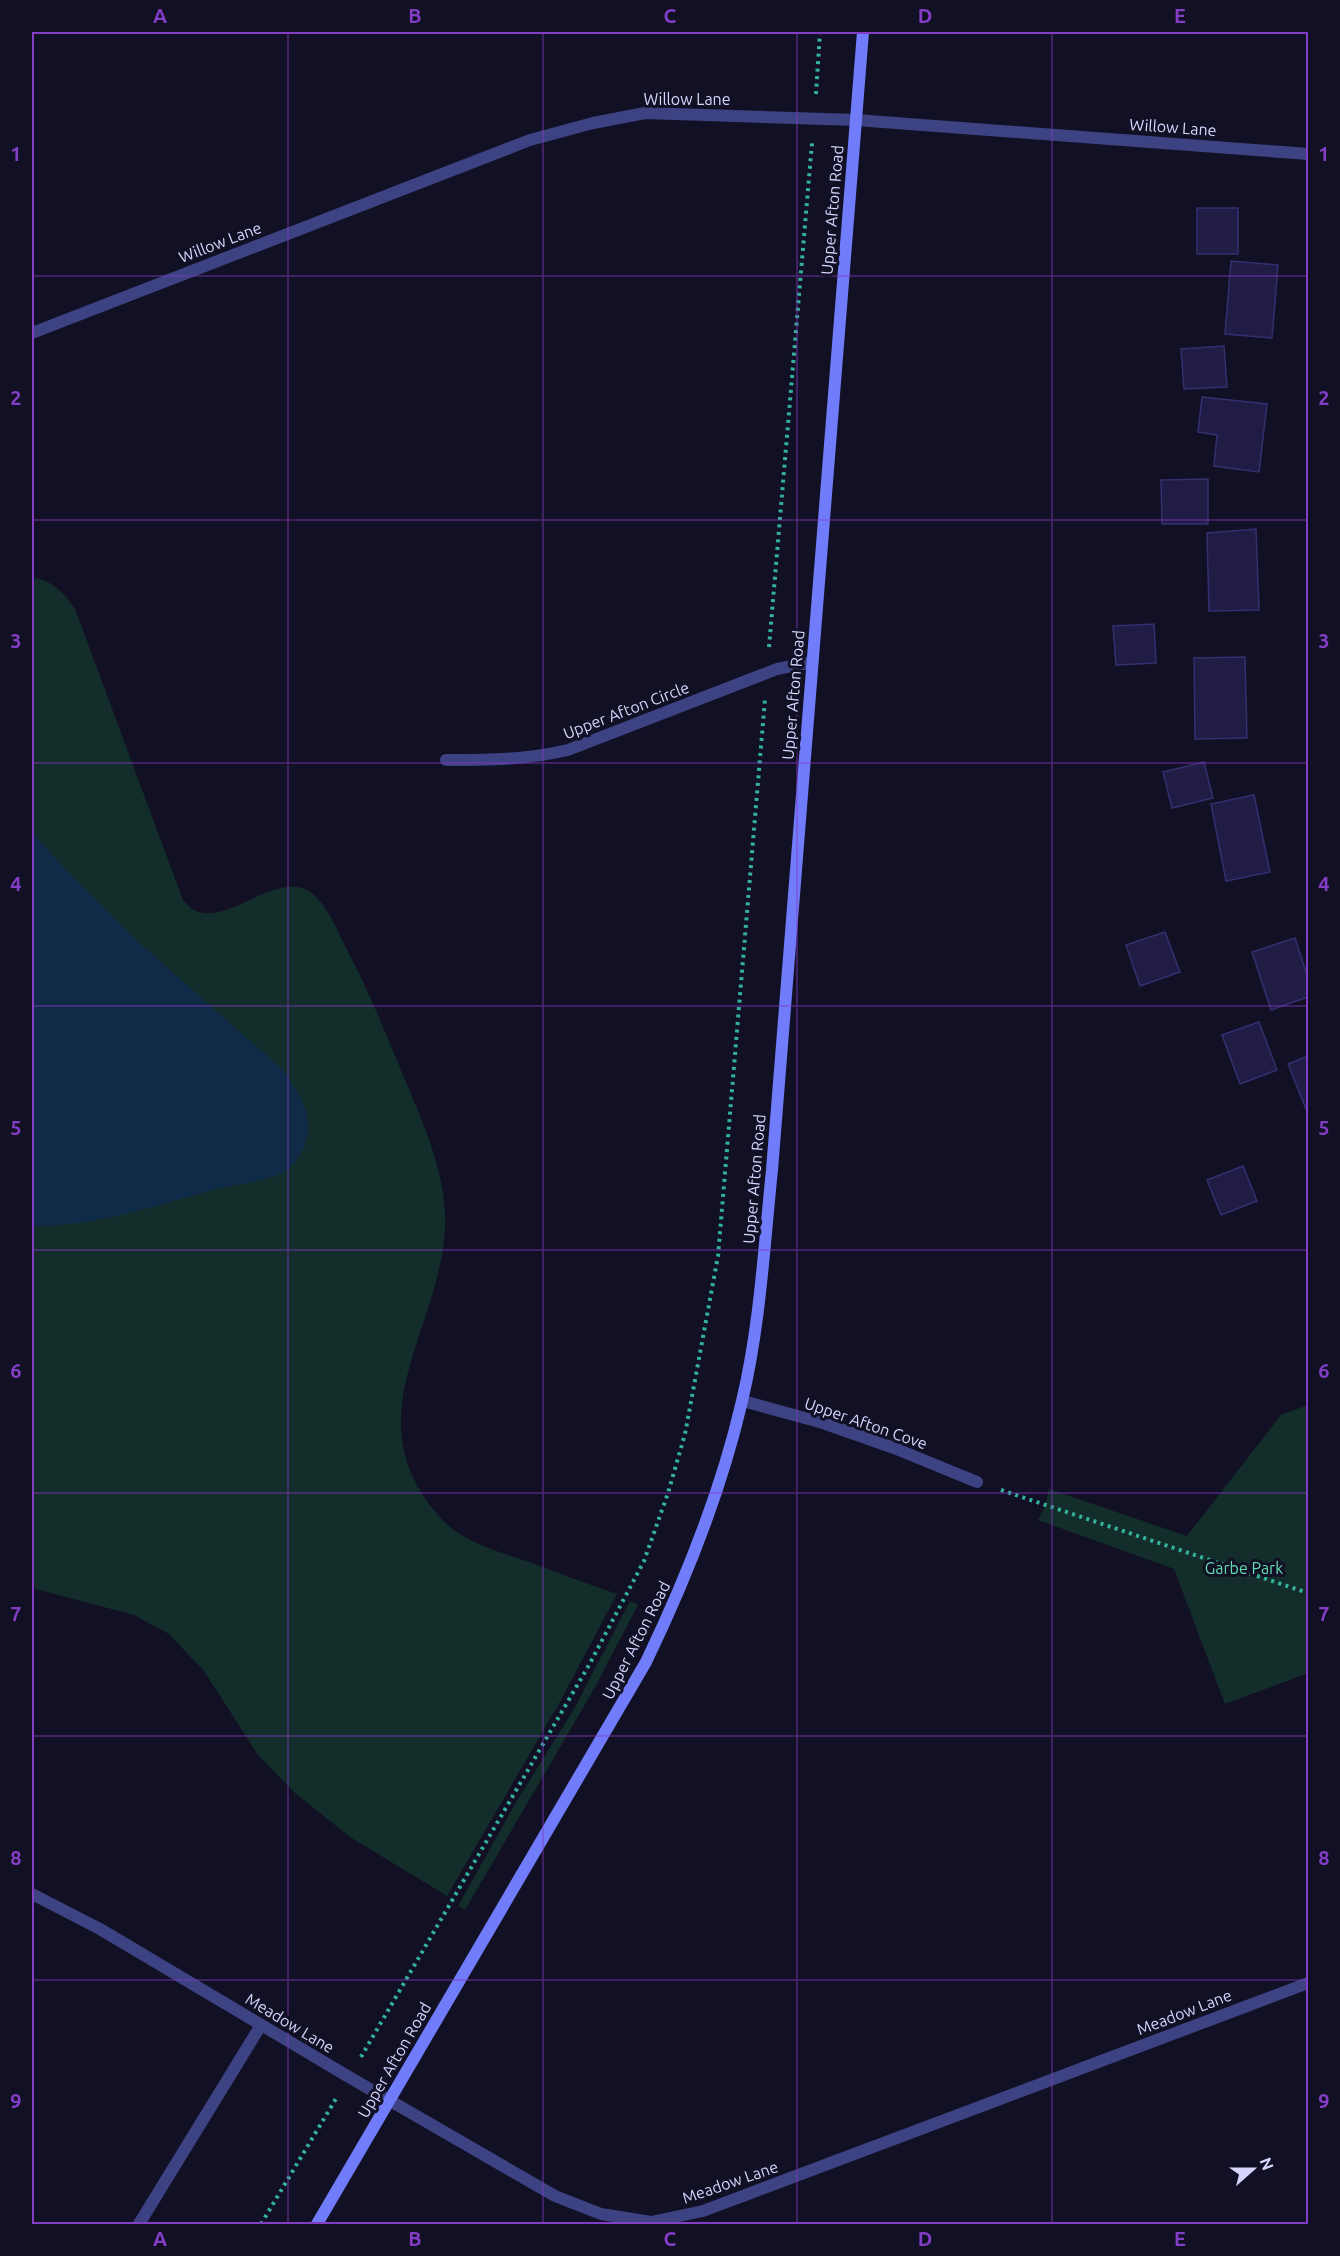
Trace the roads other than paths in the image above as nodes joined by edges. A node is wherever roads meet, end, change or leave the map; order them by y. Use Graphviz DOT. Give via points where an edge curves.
graph roads {
  1 [pos="863,32"];
  2 [pos="856,120"];
  3 [pos="1308,154"];
  4 [pos="32,333"];
  5 [pos="812,662"];
  6 [pos="446,760"];
  7 [pos="743,1401"];
  8 [pos="977,1482"];
  9 [pos="32,1894"];
  10 [pos="1308,1983"];
  11 [pos="261,2025"];
  12 [pos="390,2101"];
  13 [pos="139,2224"];
  14 [pos="317,2224"];
  1 -- 2 [label="street, Upper Afton Road"];
  2 -- 3 [label="street, Willow Lane"];
  2 -- 4 [label="street, Willow Lane" via="645,113 593,123 530,140"];
  2 -- 5 [label="street, Upper Afton Road"];
  5 -- 6 [label="street, Upper Afton Circle" via="767,673 568,750 535,758"];
  5 -- 7 [label="street, Upper Afton Road" via="772,1170"];
  7 -- 8 [label="street, Upper Afton Cove" via="823,1423"];
  7 -- 12 [label="street, Upper Afton Road" via="689,1568 645,1662"];
  9 -- 11 [label="street, Meadow Lane" via="100,1929"];
  10 -- 12 [label="street, Meadow Lane" via="703,2211 651,2222 602,2214 555,2196"];
  11 -- 12 [label="street, Meadow Lane"];
  11 -- 13 [label="street"];
  12 -- 14 [label="street, Upper Afton Road"];
}
